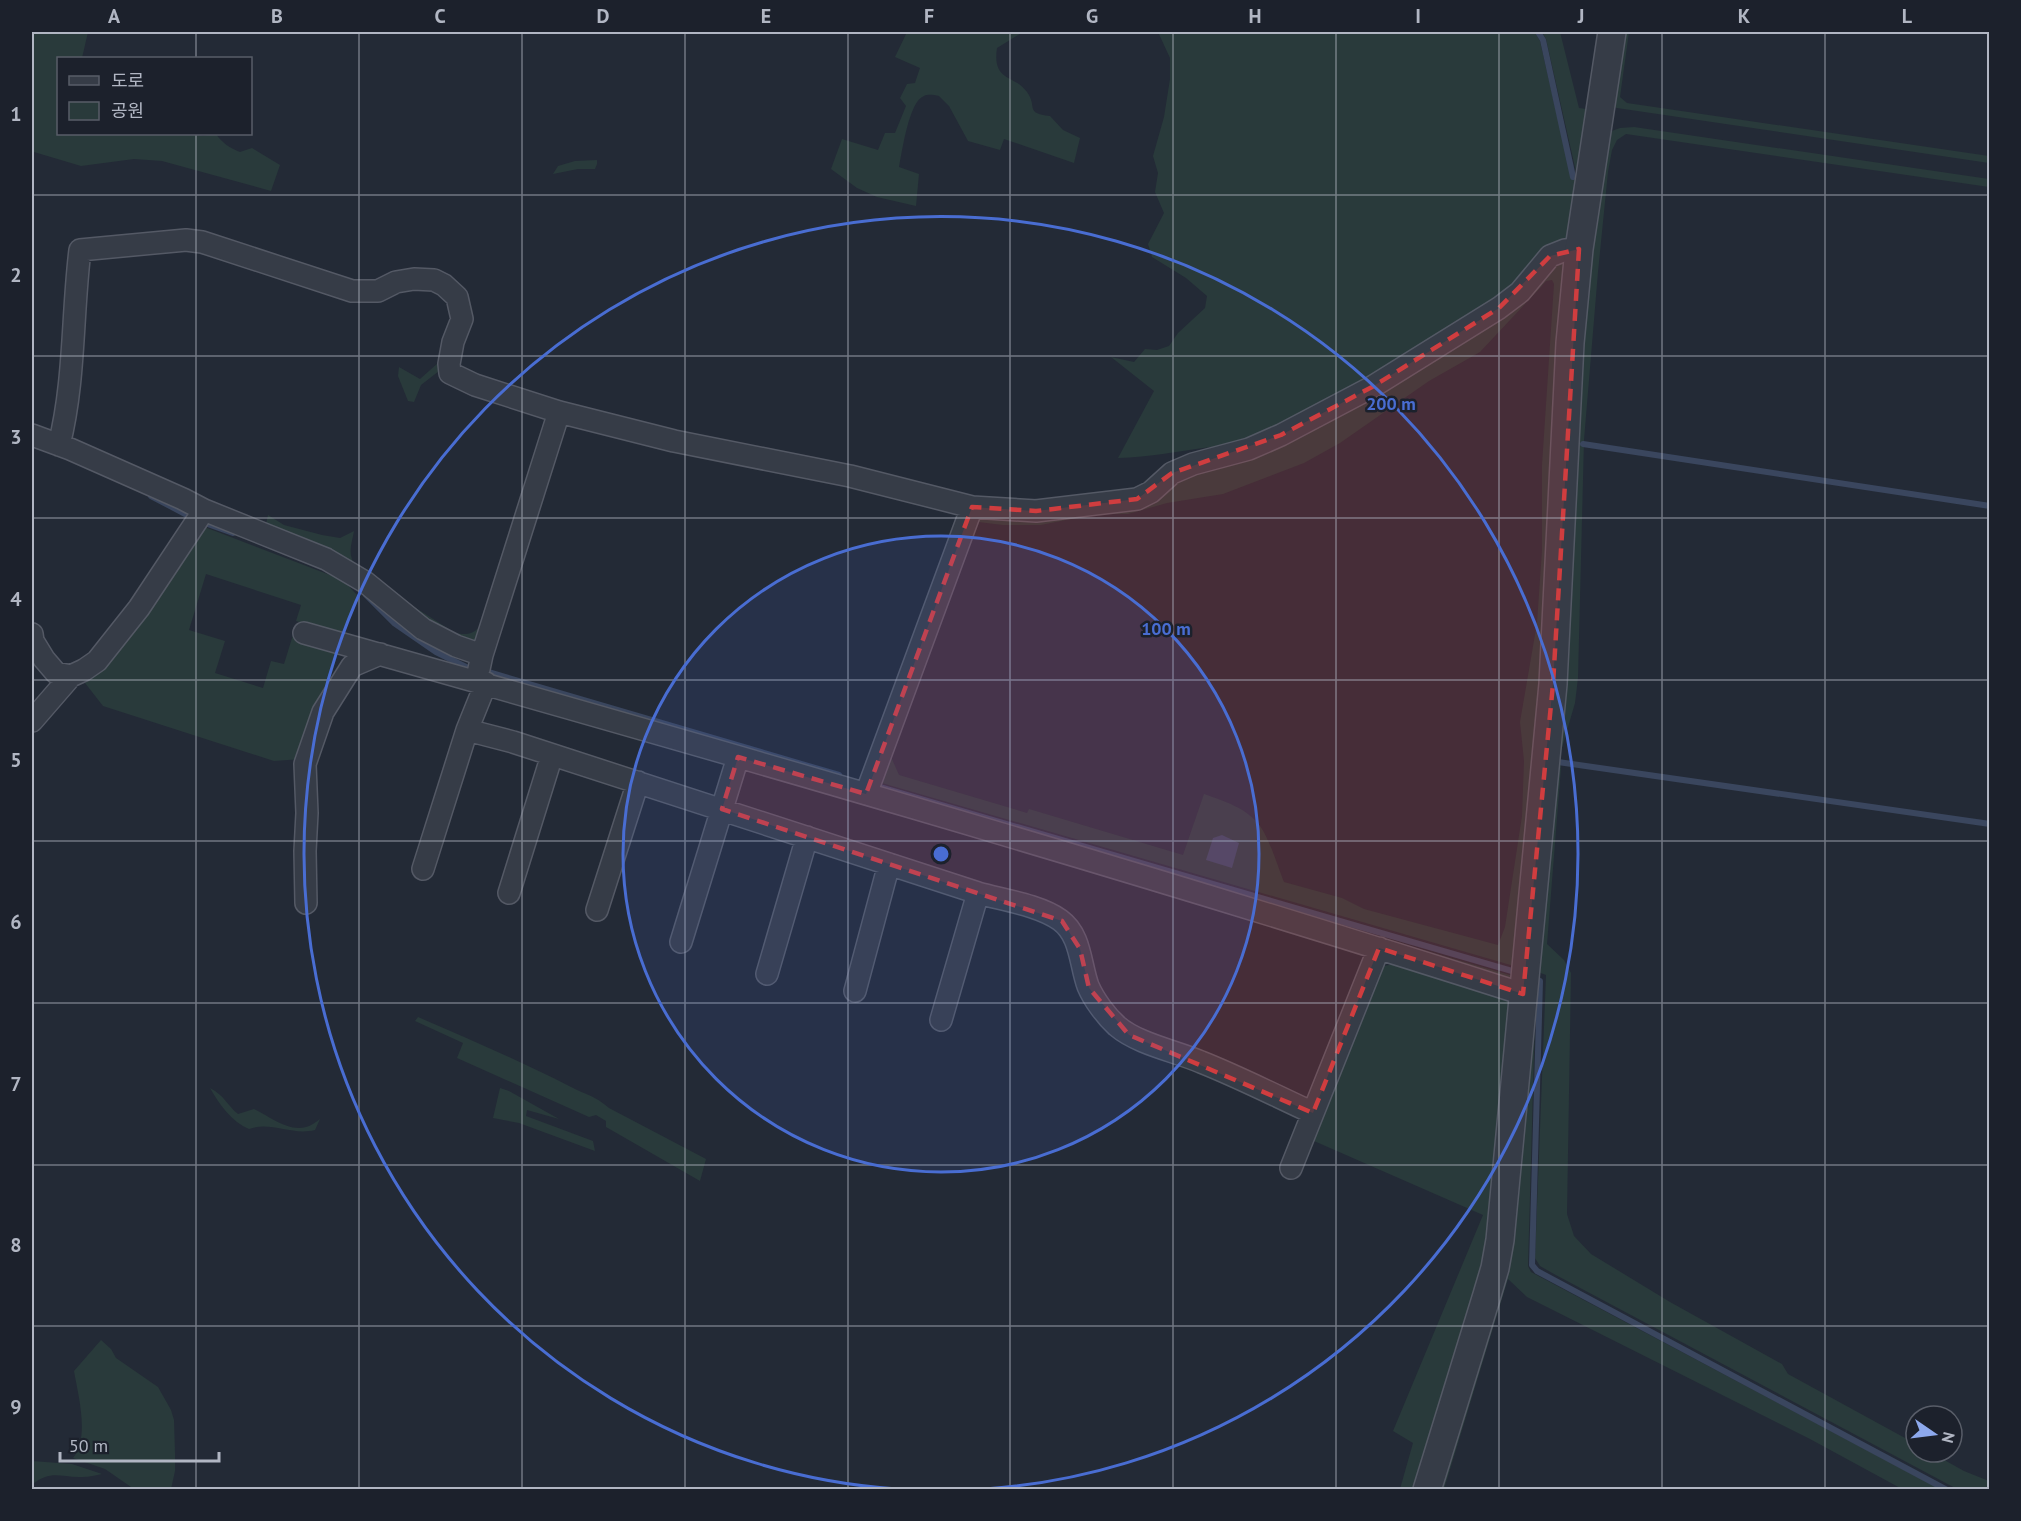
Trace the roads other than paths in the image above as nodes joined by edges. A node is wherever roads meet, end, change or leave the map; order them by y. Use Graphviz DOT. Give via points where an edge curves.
graph roads {
  1 [pos="1612,32"];
  2 [pos="1579,249"];
  3 [pos="559,412"];
  4 [pos="32,435"];
  5 [pos="59,446"];
  6 [pos="972,507"];
  7 [pos="204,510"];
  8 [pos="304,633"];
  9 [pos="32,634"];
  10 [pos="380,654"];
  11 [pos="482,655"];
  12 [pos="71,676"];
  13 [pos="481,682"];
  14 [pos="32,721"];
  15 [pos="467,730"];
  16 [pos="552,755"];
  17 [pos="738,757"];
  18 [pos="638,782"];
  19 [pos="866,794"];
  20 [pos="722,809"];
  21 [pos="807,837"];
  22 [pos="889,864"];
  23 [pos="423,869"];
  24 [pos="509,893"];
  25 [pos="978,893"];
  26 [pos="306,903"];
  27 [pos="597,910"];
  28 [pos="681,942"];
  29 [pos="1379,948"];
  30 [pos="766,974"];
  31 [pos="855,991"];
  32 [pos="1523,994"];
  33 [pos="941,1020"];
  34 [pos="1313,1113"];
  35 [pos="1291,1168"];
  36 [pos="1427,1490"];
  1 -- 2 [label="street"];
  2 -- 6 [label="street" via="1550,256 1520,292 1499,308 1372,387 1249,449 1172,473 1137,499 1036,511"];
  2 -- 32 [label="street" via="1570,343 1553,684"];
  3 -- 5 [label="street" via="450,374 453,342 462,319 457,297 434,280 414,279 378,291 352,291 186,240 80,250 67,415"];
  3 -- 6 [label="street"];
  3 -- 11 [label="street"];
  4 -- 5 [label="street"];
  5 -- 7 [label="street"];
  6 -- 19 [label="street"];
  7 -- 11 [label="street" via="326,559 365,582 423,629"];
  7 -- 12 [label="street" via="139,608 97,661"];
  8 -- 10 [label="street"];
  9 -- 12 [label="street" via="56,673"];
  10 -- 13 [label="street"];
  10 -- 26 [label="street" via="352,666 323,712 305,764"];
  11 -- 13 [label="street"];
  12 -- 14 [label="street"];
  13 -- 15 [label="street"];
  13 -- 17 [label="street"];
  15 -- 16 [label="street"];
  15 -- 23 [label="street"];
  16 -- 18 [label="street"];
  16 -- 24 [label="street"];
  17 -- 19 [label="street"];
  17 -- 20 [label="street"];
  18 -- 20 [label="street"];
  18 -- 27 [label="street"];
  19 -- 29 [label="street"];
  20 -- 21 [label="street"];
  20 -- 28 [label="street"];
  21 -- 22 [label="street"];
  21 -- 30 [label="street"];
  22 -- 25 [label="street"];
  22 -- 31 [label="street"];
  25 -- 33 [label="street"];
  25 -- 34 [label="street" via="1046,912 1062,921 1080,949 1089,988 1108,1016 1129,1035 1203,1062"];
  29 -- 32 [label="street"];
  29 -- 34 [label="street"];
  32 -- 36 [label="street" via="1495,1268"];
  34 -- 35 [label="street"];
}
